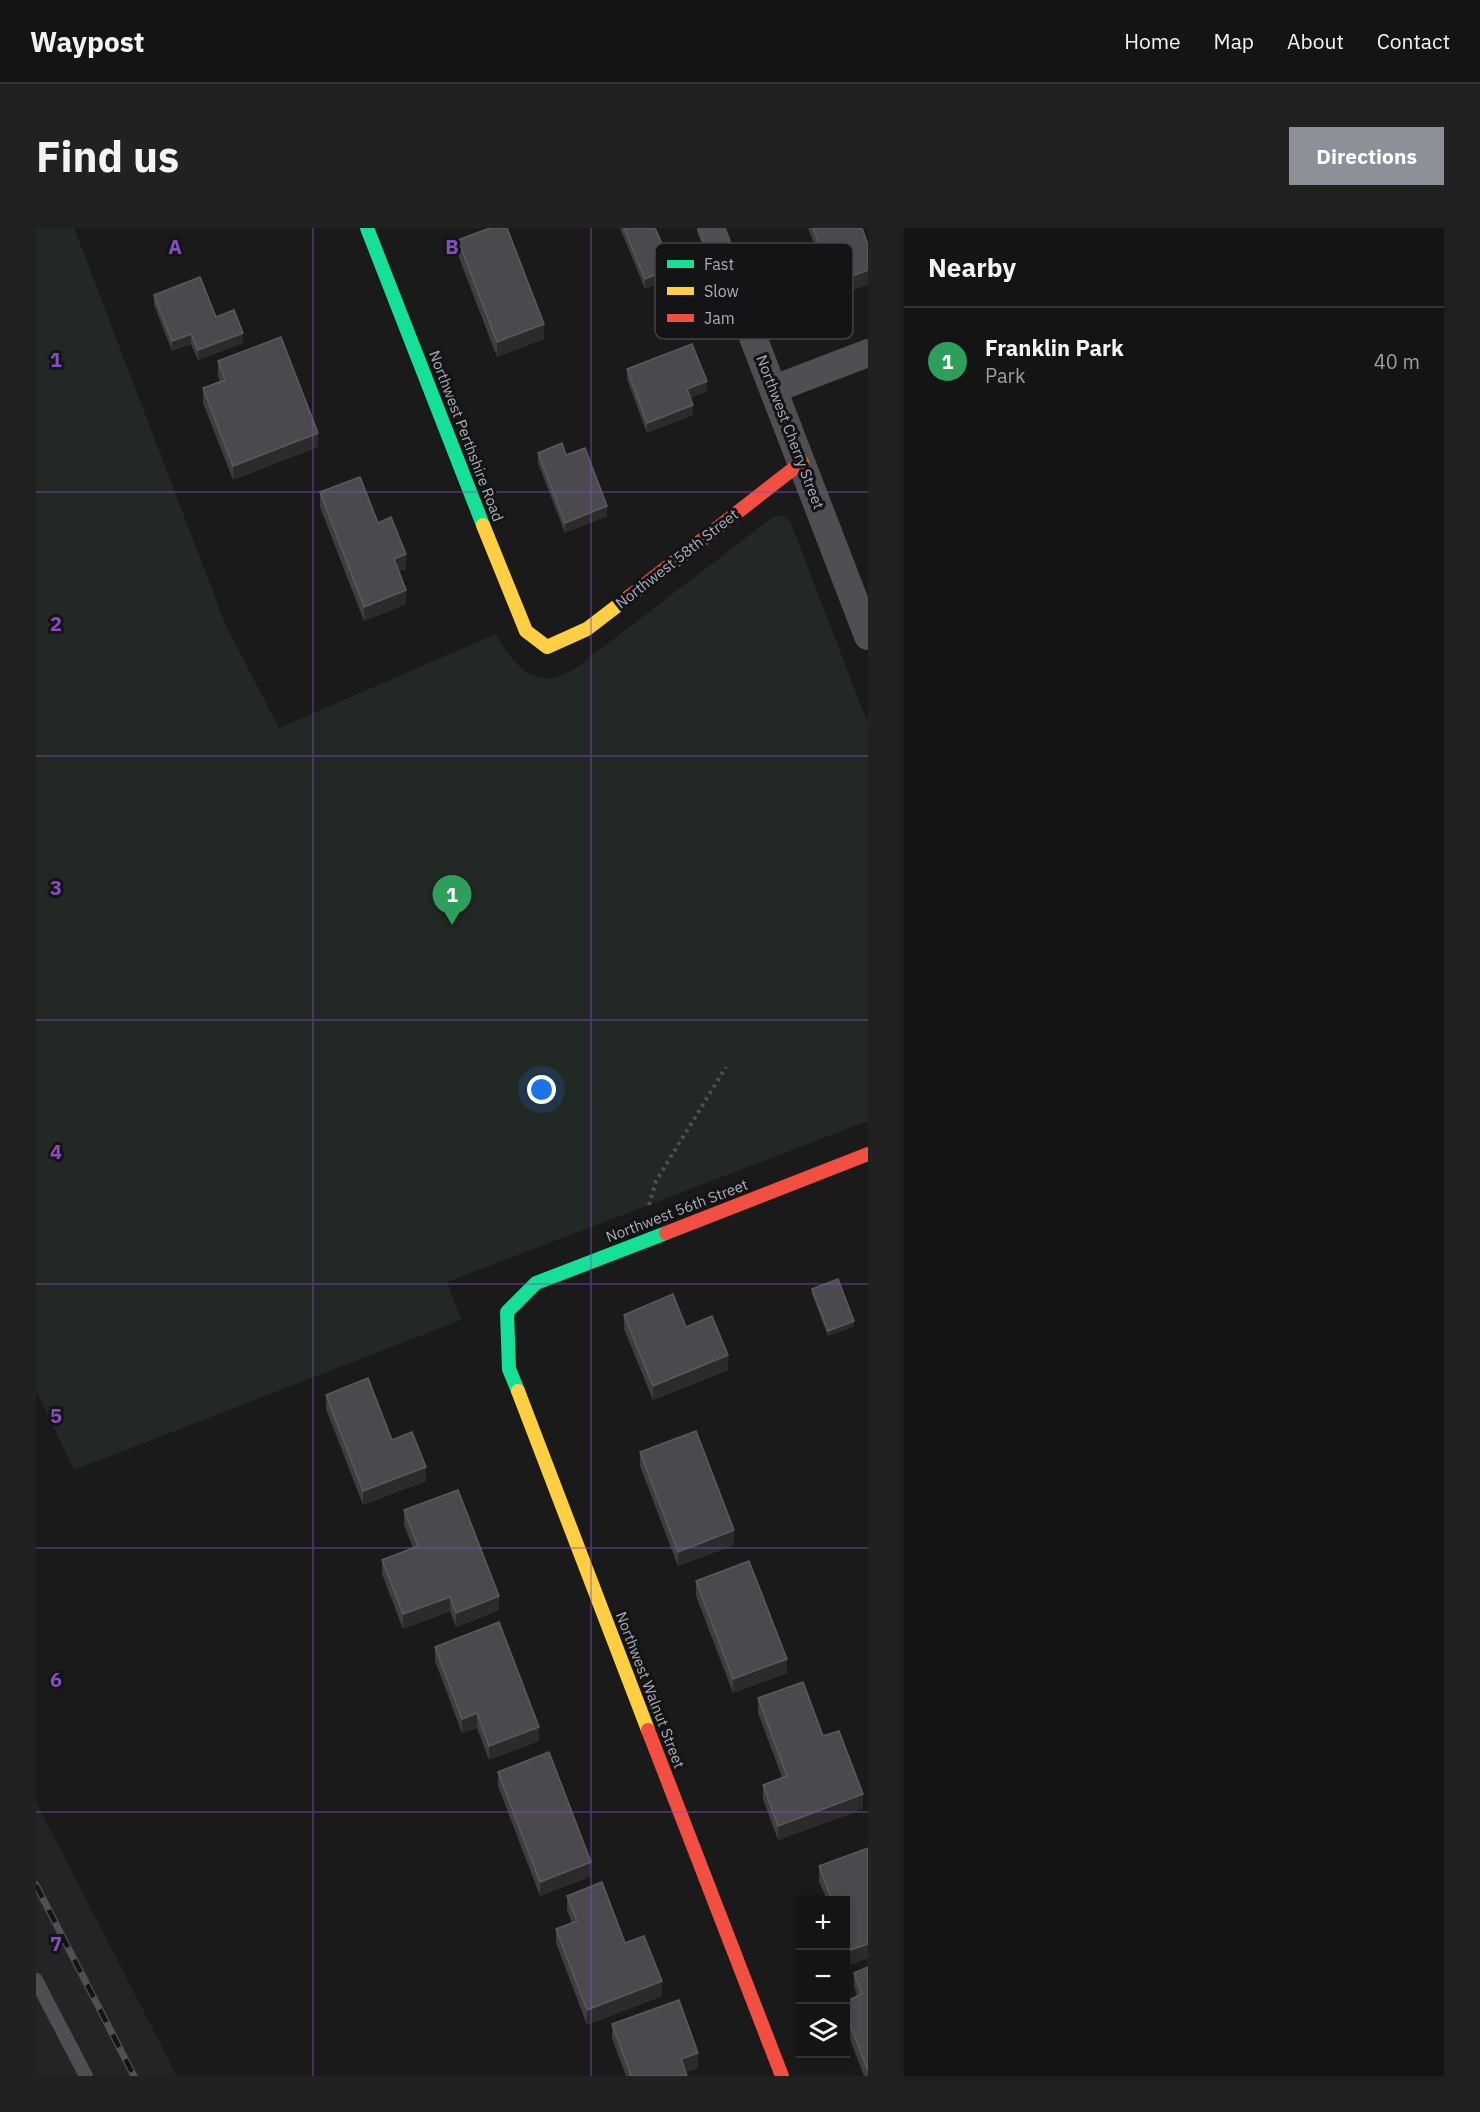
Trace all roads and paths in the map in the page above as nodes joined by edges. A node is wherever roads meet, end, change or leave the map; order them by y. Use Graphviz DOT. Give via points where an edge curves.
graph roads {
  1 [pos="367,228"];
  2 [pos="711,228"];
  3 [pos="717,243"];
  4 [pos="754,339"];
  5 [pos="868,353"];
  6 [pos="774,389"];
  7 [pos="802,462"];
  8 [pos="868,636"];
  9 [pos="547,647"];
  10 [pos="726,1067"];
  11 [pos="868,1154"];
  12 [pos="656,1236"];
  13 [pos="507,1312"];
  14 [pos="36,1980"];
  15 [pos="86,2076"];
  16 [pos="782,2076"];
  1 -- 9 [label="street, Northwest Perthshire Road" via="516,609 526,631"];
  2 -- 3 [label="street, Northwest Cherry Street"];
  4 -- 6 [label="street, Northwest Cherry Street"];
  5 -- 6 [label="street"];
  6 -- 7 [label="street, Northwest Cherry Street"];
  7 -- 8 [label="street, Northwest Cherry Street"];
  7 -- 9 [label="street, Northwest 58th Street" via="586,629"];
  10 -- 12 [label="path" via="656,1181 647,1215"];
  11 -- 12 [label="street, Northwest 56th Street"];
  12 -- 13 [label="street, Northwest 56th Street" via="536,1283"];
  13 -- 16 [label="street, Northwest Walnut Street" via="509,1369"];
  14 -- 15 [label="lane"];
}
